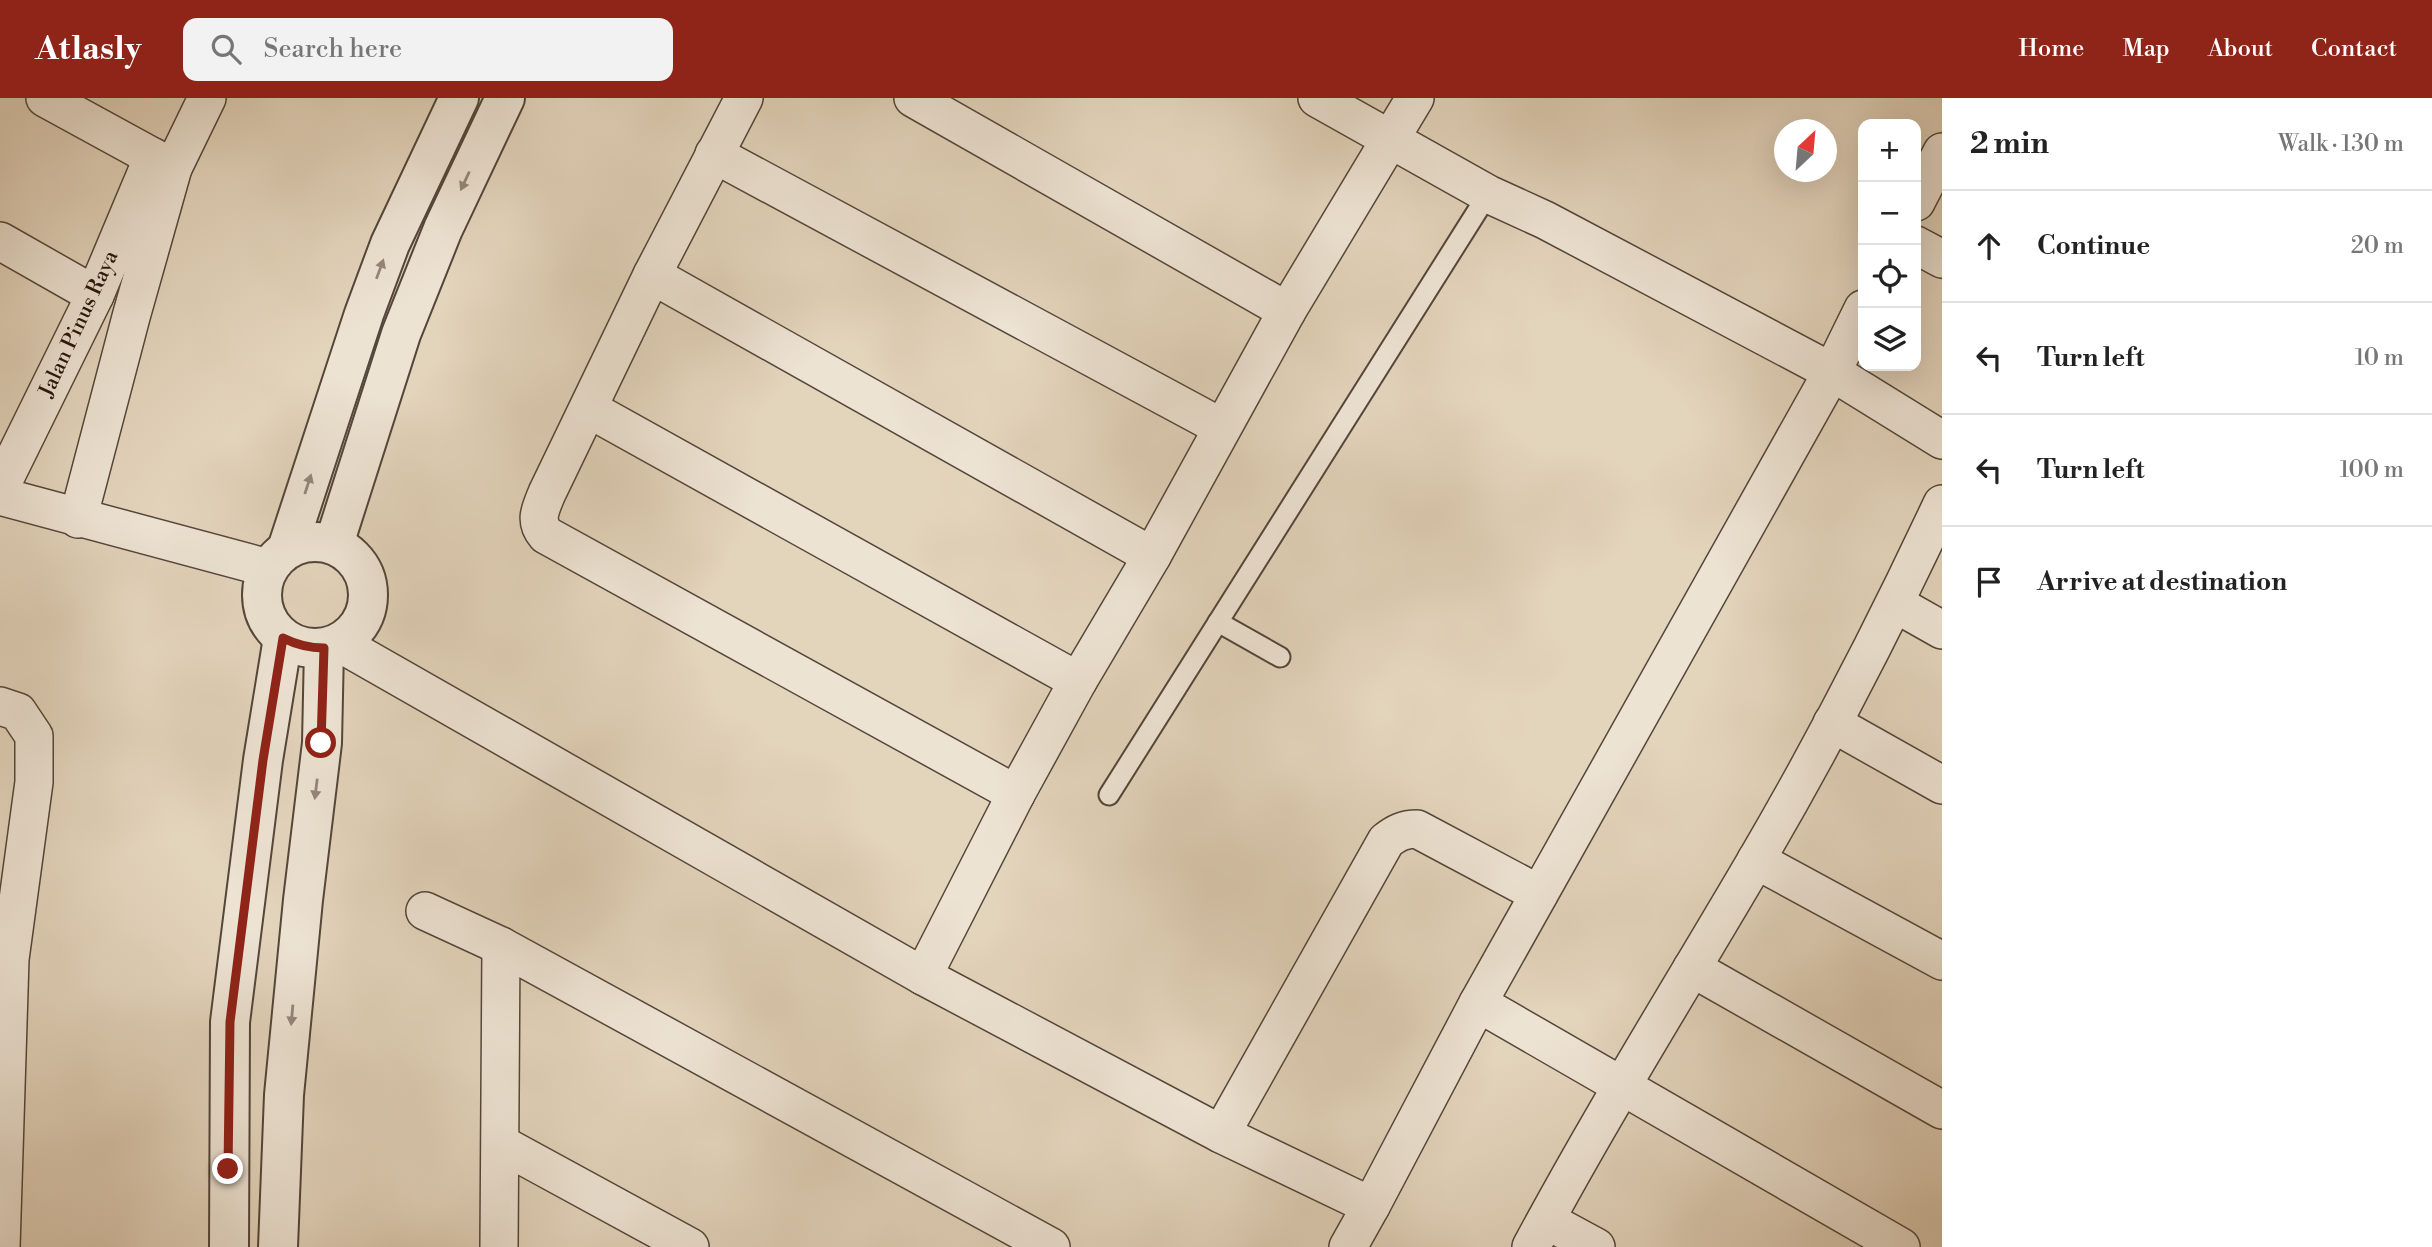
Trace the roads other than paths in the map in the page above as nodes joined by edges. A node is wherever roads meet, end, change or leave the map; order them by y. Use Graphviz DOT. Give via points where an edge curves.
graph roads {
  1 [pos="45,98"];
  2 [pos="207,98"];
  3 [pos="744,98"];
  4 [pos="912,98"];
  5 [pos="1317,98"];
  6 [pos="1415,98"];
  7 [pos="456,103"];
  8 [pos="498,112"];
  9 [pos="1391,140"];
  10 [pos="1942,152"];
  11 [pos="714,154"];
  12 [pos="163,162"];
  13 [pos="1921,192"];
  14 [pos="1488,194"];
  15 [pos="408,210"];
  16 [pos="443,229"];
  17 [pos="0,241"];
  18 [pos="1918,245"];
  19 [pos="1942,259"];
  20 [pos="652,275"];
  21 [pos="95,295"];
  22 [pos="1287,311"];
  23 [pos="1858,319"];
  24 [pos="1832,372"];
  25 [pos="338,391"];
  26 [pos="380,402"];
  27 [pos="589,409"];
  28 [pos="1221,427"];
  29 [pos="1942,440"];
  30 [pos="0,488"];
  31 [pos="0,496"];
  32 [pos="1942,504"];
  33 [pos="78,519"];
  34 [pos="334,544"];
  35 [pos="1152,556"];
  36 [pos="277,559"];
  37 [pos="1896,604"];
  38 [pos="1218,622"];
  39 [pos="1942,630"];
  40 [pos="283,638"];
  41 [pos="332,645"];
  42 [pos="1280,657"];
  43 [pos="1078,681"];
  44 [pos="0,706"];
  45 [pos="1832,723"];
  46 [pos="1942,785"];
  47 [pos="1016,794"];
  48 [pos="1109,795"];
  49 [pos="1756,860"];
  50 [pos="1539,894"];
  51 [pos="425,911"];
  52 [pos="501,946"];
  53 [pos="1942,961"];
  54 [pos="1692,968"];
  55 [pos="923,976"];
  56 [pos="1478,1003"];
  57 [pos="1621,1086"];
  58 [pos="1942,1110"];
  59 [pos="1221,1134"];
  60 [pos="501,1144"];
  61 [pos="1371,1206"];
  62 [pos="1538,1233"];
  63 [pos="1,1247"];
  64 [pos="229,1247"];
  65 [pos="278,1247"];
  66 [pos="499,1247"];
  67 [pos="690,1247"];
  68 [pos="1051,1247"];
  69 [pos="1348,1247"];
  70 [pos="1596,1247"];
  71 [pos="1900,1247"];
  1 -- 12 [label="street"];
  2 -- 12 [label="street"];
  3 -- 11 [label="street"];
  4 -- 22 [label="street"];
  5 -- 9 [label="street"];
  6 -- 9 [label="street"];
  7 -- 8 [label="street"];
  7 -- 15 [label="street"];
  8 -- 16 [label="street, one-way"];
  9 -- 14 [label="street"];
  9 -- 22 [label="street"];
  10 -- 13 [label="street"];
  11 -- 20 [label="street"];
  11 -- 28 [label="street"];
  12 -- 21 [label="street, Jalan Pinus Raya"];
  12 -- 33 [label="street" via="131,317"];
  14 -- 24 [label="street"];
  14 -- 38 [label="lane"];
  15 -- 16 [label="street"];
  25 -- 15 [label="street, one-way" via="390,244"];
  16 -- 26 [label="street" via="401,334"];
  17 -- 21 [label="street"];
  18 -- 19 [label="street"];
  20 -- 27 [label="street"];
  20 -- 35 [label="street"];
  21 -- 30 [label="street, Jalan Pinus Raya"];
  22 -- 28 [label="street"];
  23 -- 24 [label="street"];
  24 -- 29 [label="street"];
  24 -- 50 [label="street"];
  25 -- 26 [label="street"];
  36 -- 25 [label="street, one-way"];
  26 -- 34 [label="street"];
  27 -- 43 [label="street"];
  27 -- 47 [label="street" via="541,508 538,521 546,536"];
  28 -- 35 [label="street"];
  31 -- 33 [label="street"];
  32 -- 37 [label="street"];
  33 -- 36 [label="street"];
  34 -- 36 [label="street" via="310,541"];
  34 -- 41 [label="street" via="355,558 367,580 369,605 358,627"];
  35 -- 43 [label="street"];
  36 -- 40 [label="street" via="261,590 264,613"];
  37 -- 39 [label="street"];
  37 -- 45 [label="street"];
  38 -- 42 [label="lane"];
  38 -- 48 [label="lane"];
  40 -- 41 [label="street" via="310,648"];
  40 -- 64 [label="street" via="230,1022"];
  41 -- 55 [label="street"];
  41 -- 65 [label="street, one-way" via="284,1095"];
  43 -- 47 [label="street"];
  44 -- 63 [label="street" via="18,712 34,736 34,782 10,959"];
  45 -- 46 [label="street"];
  45 -- 49 [label="street"];
  47 -- 55 [label="street"];
  49 -- 53 [label="street"];
  49 -- 54 [label="street"];
  50 -- 56 [label="street"];
  50 -- 59 [label="street" via="1417,828 1394,834"];
  51 -- 52 [label="street"];
  52 -- 60 [label="street"];
  52 -- 68 [label="street"];
  54 -- 57 [label="street"];
  54 -- 58 [label="street"];
  55 -- 59 [label="street"];
  56 -- 57 [label="street"];
  56 -- 61 [label="street"];
  57 -- 62 [label="street"];
  57 -- 71 [label="street"];
  59 -- 61 [label="street"];
  60 -- 66 [label="street"];
  60 -- 67 [label="street"];
  61 -- 69 [label="street"];
  62 -- 70 [label="street"];
}
